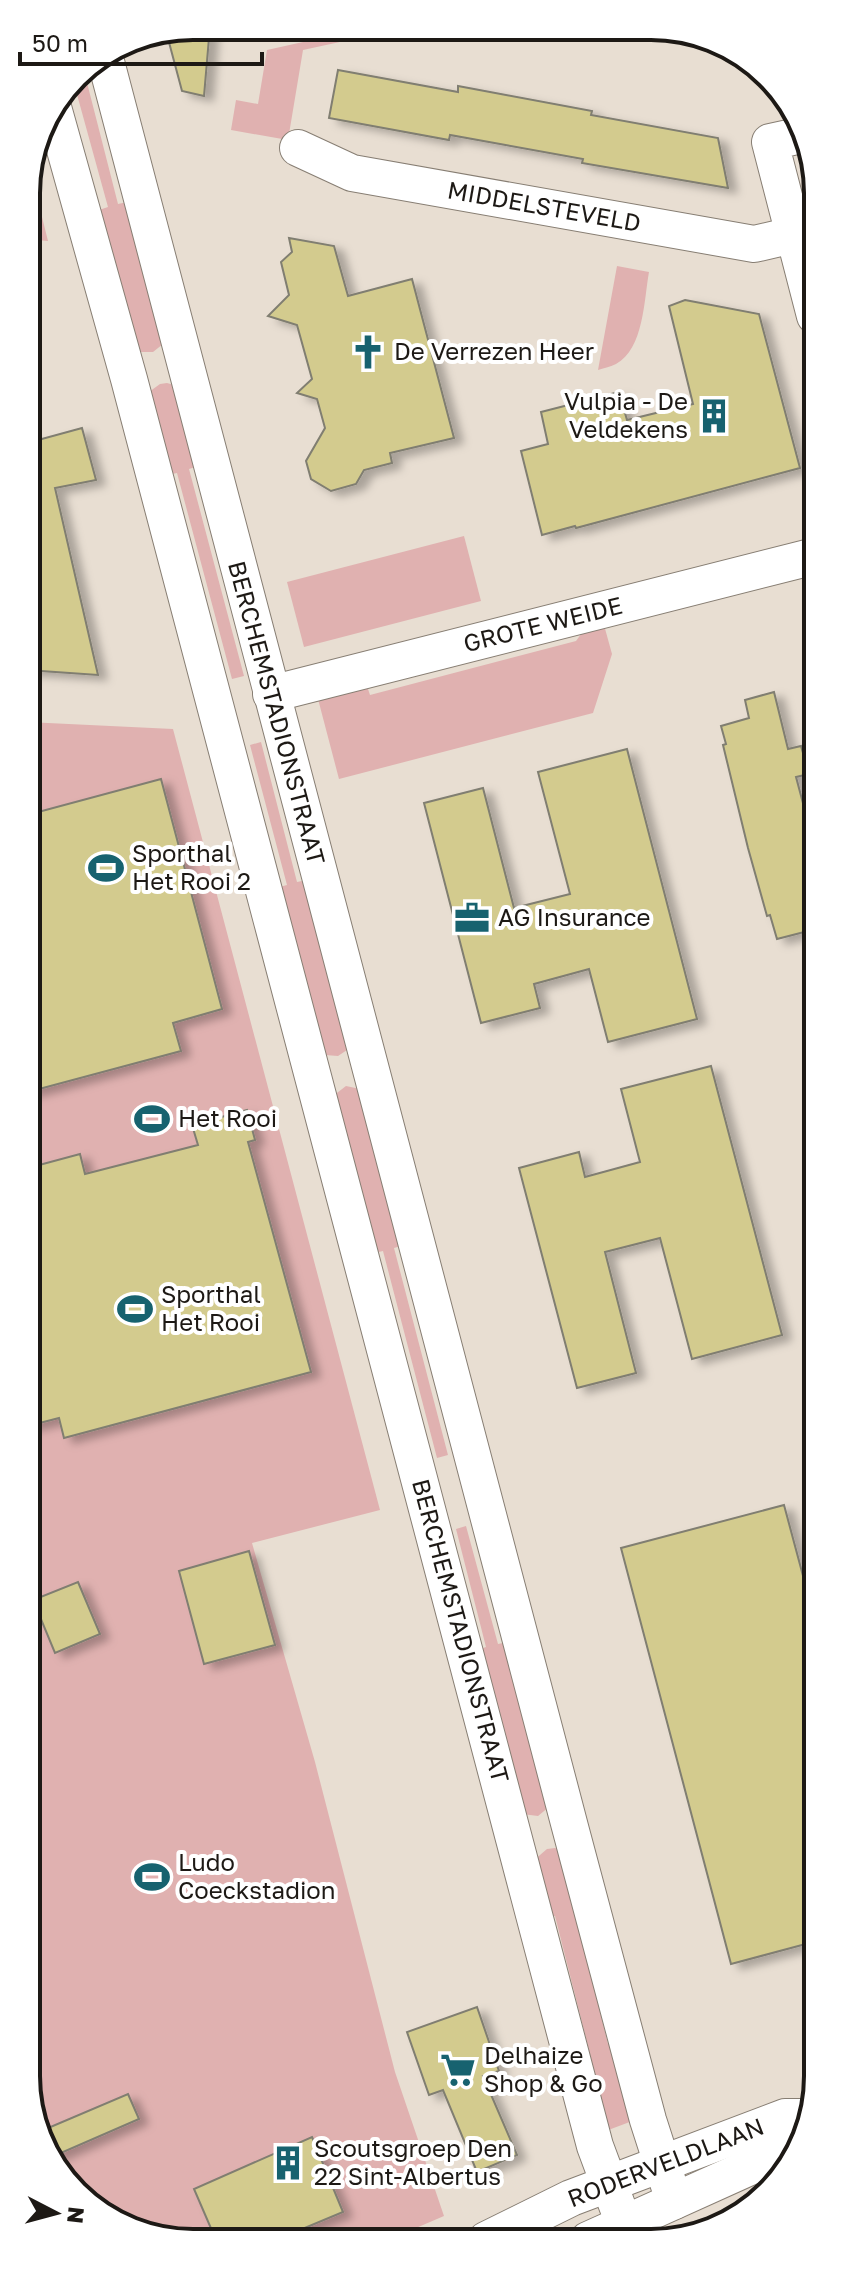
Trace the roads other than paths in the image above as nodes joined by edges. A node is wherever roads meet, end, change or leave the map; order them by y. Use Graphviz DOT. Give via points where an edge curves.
graph roads {
  1 [pos="107,67"];
  2 [pos="57,123"];
  3 [pos="793,137"];
  4 [pos="298,148"];
  5 [pos="793,235"];
  6 [pos="804,276"];
  7 [pos="183,363"];
  8 [pos="129,379"];
  9 [pos="804,559"];
  10 [pos="271,694"];
  11 [pos="369,1062"];
  12 [pos="314,1078"];
  13 [pos="570,1827"];
  14 [pos="516,1842"];
  15 [pos="798,2117"];
  16 [pos="783,2152"];
  17 [pos="663,2163"];
  18 [pos="609,2183"];
  19 [pos="674,2201"];
  20 [pos="624,2224"];
  21 [pos="508,2229"];
  22 [pos="613,2229"];
  1 -- 7 [label="street, BERCHEMSTADIONSTRAAT"];
  2 -- 8 [label="street, BERCHEMSTADIONSTRAAT"];
  3 -- 5 [label="street" via="770,142"];
  4 -- 5 [label="street, MIDDELSTEVELD" via="352,173 725,239 754,244"];
  5 -- 6 [label="street"];
  7 -- 8 [label="street"];
  7 -- 10 [label="street, BERCHEMSTADIONSTRAAT"];
  8 -- 12 [label="street, BERCHEMSTADIONSTRAAT"];
  9 -- 10 [label="street, GROTE WEIDE"];
  10 -- 11 [label="street, BERCHEMSTADIONSTRAAT"];
  11 -- 12 [label="street"];
  11 -- 13 [label="street, BERCHEMSTADIONSTRAAT"];
  12 -- 14 [label="street, BERCHEMSTADIONSTRAAT"];
  13 -- 14 [label="street"];
  13 -- 17 [label="street, BERCHEMSTADIONSTRAAT"];
  14 -- 18 [label="street, BERCHEMSTADIONSTRAAT"];
  15 -- 17 [label="street, RODERVELDLAAN" via="785,2117"];
  16 -- 19 [label="street, RODERVELDLAAN"];
  17 -- 18 [label="street, RODERVELDLAAN"];
  17 -- 19 [label="street, BERCHEMSTADIONSTRAAT"];
  18 -- 20 [label="street, BERCHEMSTADIONSTRAAT"];
  18 -- 21 [label="street, RODERVELDLAAN"];
  19 -- 20 [label="street, RODERVELDLAAN"];
  20 -- 22 [label="street, RODERVELDLAAN"];
}
